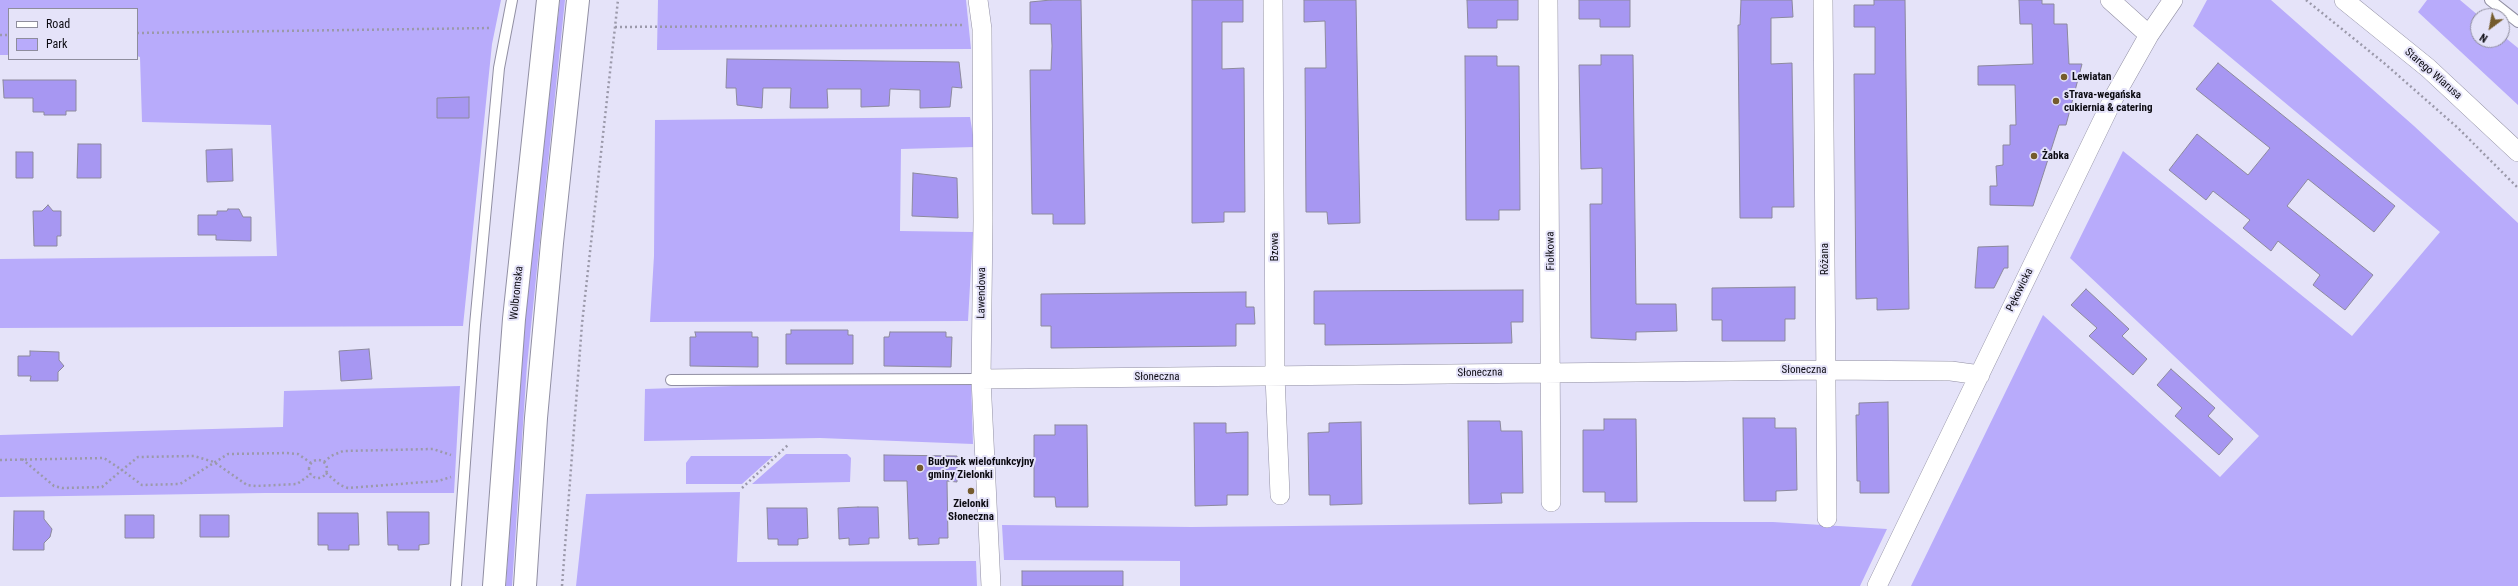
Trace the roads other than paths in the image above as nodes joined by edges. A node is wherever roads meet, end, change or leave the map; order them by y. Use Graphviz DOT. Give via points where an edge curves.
graph roads {
  1 [pos="512,0"];
  2 [pos="548,0"];
  3 [pos="578,0"];
  4 [pos="978,0"];
  5 [pos="1273,0"];
  6 [pos="1548,0"];
  7 [pos="1823,0"];
  8 [pos="2110,0"];
  9 [pos="2173,0"];
  10 [pos="2344,0"];
  11 [pos="2490,0"];
  12 [pos="2518,22"];
  13 [pos="2149,35"];
  14 [pos="2518,152"];
  15 [pos="1825,370"];
  16 [pos="1552,372"];
  17 [pos="1980,375"];
  18 [pos="1275,376"];
  19 [pos="981,379"];
  20 [pos="671,380"];
  21 [pos="1280,495"];
  22 [pos="1551,502"];
  23 [pos="1827,518"];
  24 [pos="456,586"];
  25 [pos="494,586"];
  26 [pos="525,586"];
  27 [pos="990,586"];
  28 [pos="1877,586"];
  1 -- 24 [label="lane" via="499,68 475,325"];
  2 -- 25 [label="main road, Wolbromska" via="514,318"];
  3 -- 26 [label="main road" via="550,259"];
  4 -- 19 [label="street, Lawendowa" via="981,25 983,222"];
  5 -- 18 [label="street, Bzowa"];
  6 -- 16 [label="street, Fiołkowa"];
  7 -- 15 [label="street, Różana"];
  8 -- 13 [label="street"];
  9 -- 13 [label="street, Pękowicka"];
  10 -- 14 [label="street, Starego Wiarusa" via="2428,68"];
  11 -- 12 [label="lane"];
  13 -- 17 [label="street, Pękowicka" via="2110,103"];
  15 -- 16 [label="street, Słoneczna"];
  15 -- 17 [label="street, Słoneczna" via="1951,371"];
  15 -- 23 [label="street, Różana"];
  16 -- 18 [label="street, Słoneczna"];
  16 -- 22 [label="street, Fiołkowa"];
  17 -- 28 [label="street, Pękowicka"];
  18 -- 19 [label="street, Słoneczna"];
  18 -- 21 [label="street, Bzowa"];
  19 -- 20 [label="lane"];
  19 -- 27 [label="street, Lawendowa"];
}
